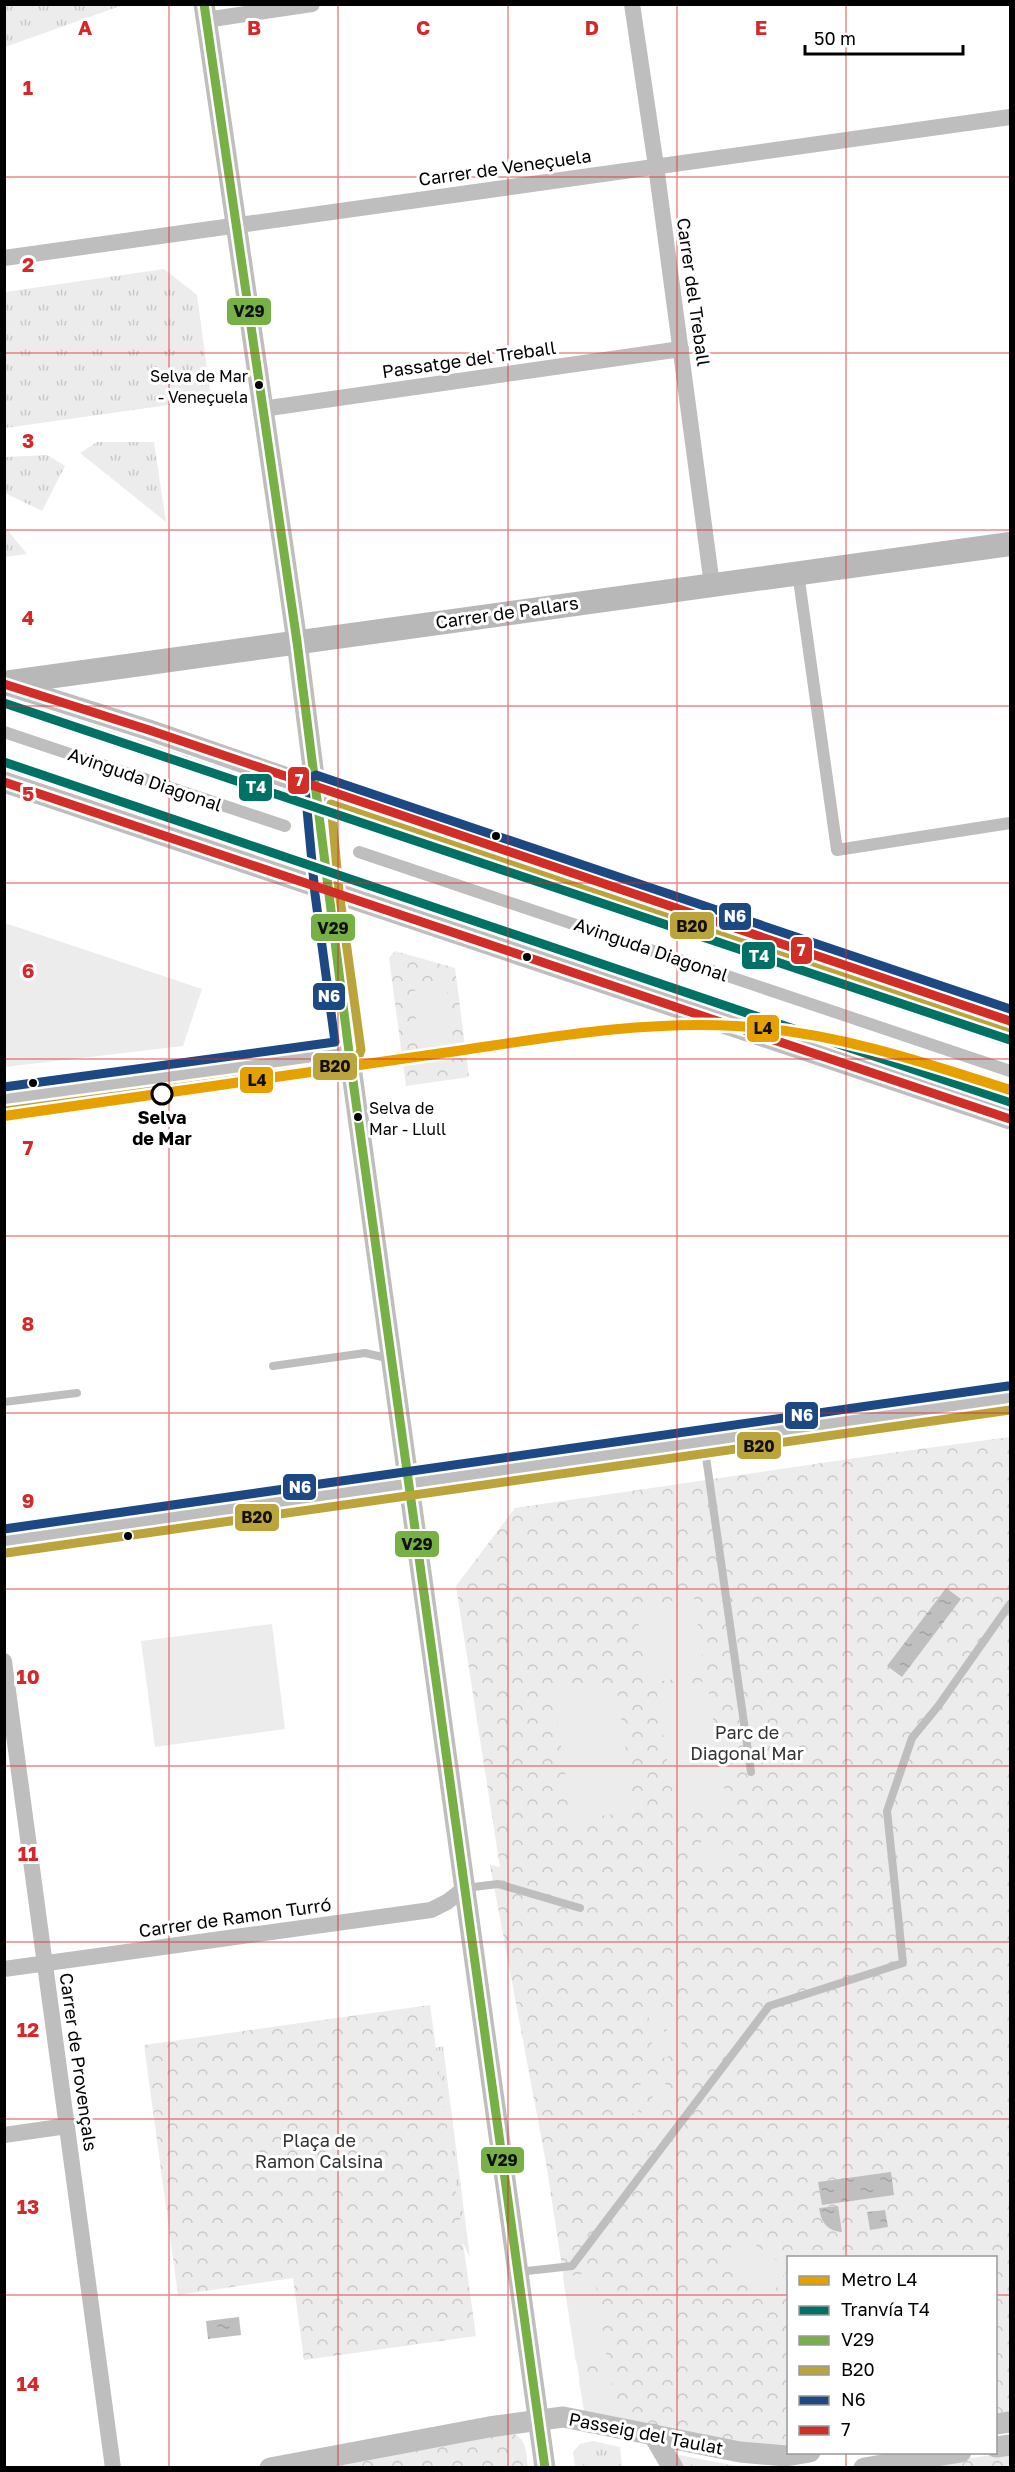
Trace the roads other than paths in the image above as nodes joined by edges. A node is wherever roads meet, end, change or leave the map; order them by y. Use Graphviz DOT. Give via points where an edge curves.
graph roads {
  1 [pos="312,4"];
  2 [pos="632,4"];
  3 [pos="205,12"];
  4 [pos="1011,117"];
  5 [pos="656,166"];
  6 [pos="236,225"];
  7 [pos="4,258"];
  8 [pos="681,350"];
  9 [pos="262,409"];
  10 [pos="1011,544"];
  11 [pos="798,573"];
  12 [pos="712,585"];
  13 [pos="297,642"];
  14 [pos="4,684"];
  15 [pos="4,732"];
  16 [pos="4,782"];
  17 [pos="316,788"];
  18 [pos="1011,823"];
  19 [pos="285,826"];
  20 [pos="359,852"];
  21 [pos="327,892"];
  22 [pos="1011,1020"];
  23 [pos="349,1052"];
  24 [pos="1011,1071"];
  25 [pos="4,1099"];
  26 [pos="1011,1119"];
  27 [pos="391,1360"];
  28 [pos="273,1366"];
  29 [pos="77,1393"];
  30 [pos="1011,1398"];
  31 [pos="4,1402"];
  32 [pos="704,1443"];
  33 [pos="409,1485"];
  34 [pos="4,1541"];
  35 [pos="1011,1604"];
  36 [pos="4,1661"];
  37 [pos="11,1752"];
  38 [pos="750,1772"];
  39 [pos="465,1888"];
  40 [pos="580,1908"];
  41 [pos="45,1964"];
  42 [pos="4,1969"];
  43 [pos="67,2126"];
  44 [pos="4,2135"];
  45 [pos="518,2272"];
  46 [pos="538,2419"];
  47 [pos="652,2434"];
  48 [pos="798,2454"];
  49 [pos="949,2454"];
  50 [pos="113,2468"];
  51 [pos="270,2468"];
  52 [pos="545,2468"];
  53 [pos="674,2468"];
  54 [pos="864,2468"];
  1 -- 3 [label="street"];
  2 -- 5 [label="street, Carrer del Treball"];
  3 -- 6 [label="street"];
  4 -- 5 [label="street, Carrer de Veneçuela"];
  5 -- 6 [label="street, Carrer de Veneçuela"];
  5 -- 8 [label="street, Carrer del Treball"];
  6 -- 7 [label="street, Carrer de Veneçuela"];
  6 -- 9 [label="street"];
  8 -- 9 [label="street, Passatge del Treball"];
  8 -- 12 [label="street, Carrer del Treball"];
  9 -- 13 [label="street"];
  10 -- 11 [label="main road, Carrer de Pallars"];
  11 -- 12 [label="main road, Carrer de Pallars"];
  11 -- 18 [label="street" via="837,850"];
  12 -- 13 [label="main road, Carrer de Pallars"];
  13 -- 14 [label="main road, Carrer de Pallars"];
  13 -- 17 [label="street"];
  14 -- 17 [label="street"];
  15 -- 19 [label="street, Avinguda Diagonal"];
  16 -- 21 [label="street"];
  17 -- 21 [label="street"];
  17 -- 22 [label="street"];
  20 -- 24 [label="street, Avinguda Diagonal"];
  21 -- 23 [label="street"];
  21 -- 26 [label="street"];
  23 -- 25 [label="street"];
  23 -- 27 [label="street"];
  27 -- 28 [label="lane" via="365,1353"];
  27 -- 33 [label="street"];
  29 -- 31 [label="lane"];
  30 -- 32 [label="street"];
  32 -- 33 [label="street"];
  32 -- 38 [label="lane"];
  33 -- 34 [label="street"];
  33 -- 39 [label="street"];
  35 -- 45 [label="lane" via="912,1738 888,1811 903,1964 769,2006 572,2266"];
  36 -- 37 [label="street, Carrer de Provençals"];
  37 -- 41 [label="street, Carrer de Provençals"];
  39 -- 40 [label="lane" via="498,1884"];
  39 -- 41 [label="street, Carrer de Ramon Turró" via="431,1910"];
  39 -- 45 [label="street"];
  41 -- 42 [label="street, Carrer de Ramon Turró"];
  41 -- 43 [label="street, Carrer de Provençals"];
  43 -- 44 [label="street"];
  43 -- 50 [label="street, Carrer de Provençals"];
  45 -- 46 [label="street"];
  46 -- 47 [label="street, Passeig del Taulat" via="563,2417"];
  46 -- 51 [label="street, Passeig del Taulat"];
  46 -- 52 [label="street"];
  47 -- 48 [label="street, Passeig del Taulat" via="740,2452"];
  47 -- 53 [label="street"];
  49 -- 54 [label="street"];
}
